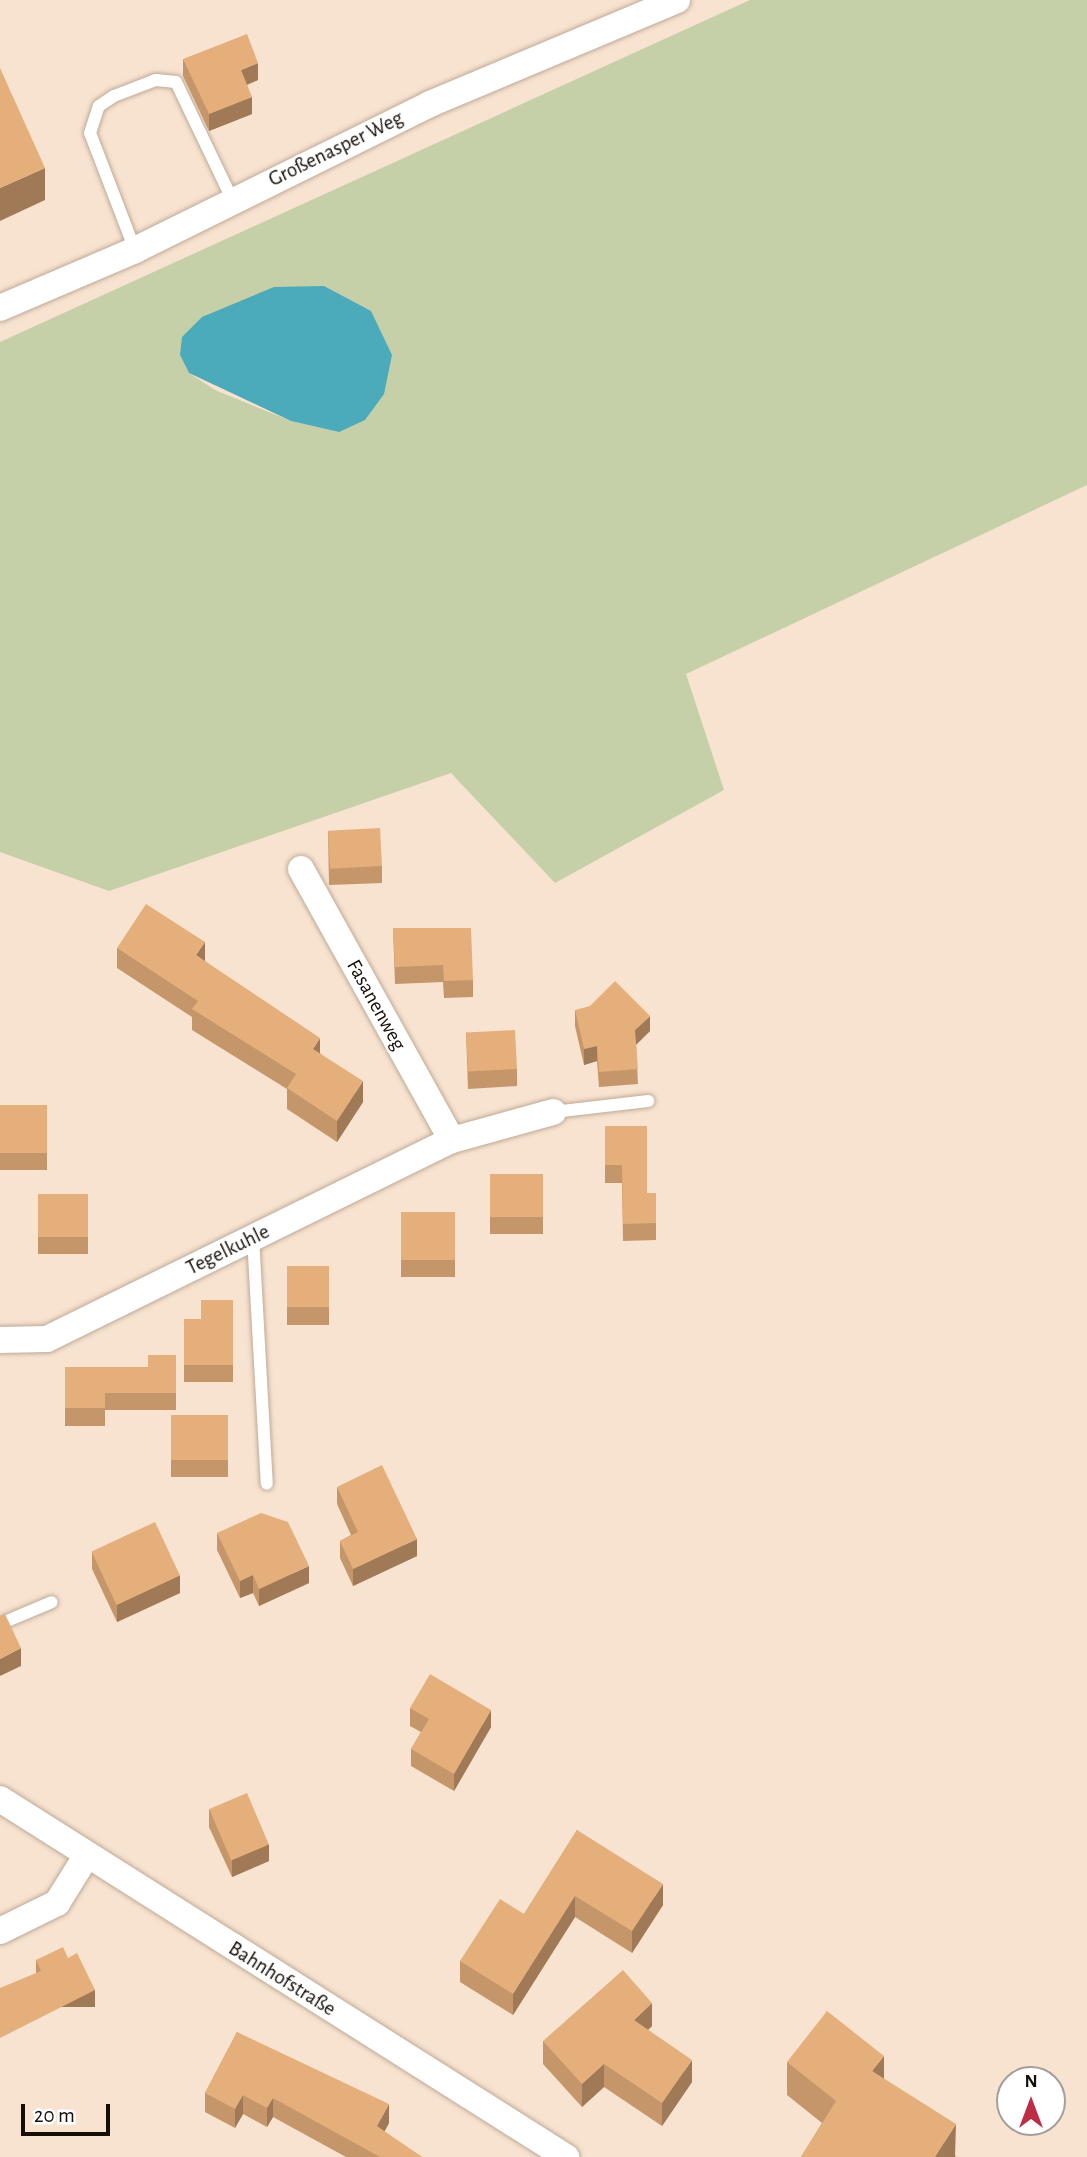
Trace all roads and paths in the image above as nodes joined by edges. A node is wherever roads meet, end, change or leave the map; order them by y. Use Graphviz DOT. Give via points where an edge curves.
graph roads {
  1 [pos="677,0"];
  2 [pos="232,200"];
  3 [pos="135,250"];
  4 [pos="0,308"];
  5 [pos="301,869"];
  6 [pos="648,1101"];
  7 [pos="553,1112"];
  8 [pos="452,1140"];
  9 [pos="253,1237"];
  10 [pos="0,1340"];
  11 [pos="267,1484"];
  12 [pos="52,1602"];
  13 [pos="0,1624"];
  14 [pos="0,1799"];
  15 [pos="87,1856"];
  16 [pos="0,1931"];
  17 [pos="566,2157"];
  1 -- 2 [label="street, Großenasper Weg" via="430,104"];
  2 -- 3 [label="street, Großenasper Weg"];
  2 -- 3 [label="lane" via="176,82 156,80 114,96 99,106 90,133"];
  3 -- 4 [label="street, Großenasper Weg"];
  5 -- 8 [label="street, Fasanenweg"];
  6 -- 7 [label="lane"];
  7 -- 8 [label="street, Tegelkuhle"];
  8 -- 9 [label="street, Tegelkuhle"];
  9 -- 10 [label="street, Tegelkuhle" via="47,1339"];
  9 -- 11 [label="lane"];
  12 -- 13 [label="lane"];
  14 -- 15 [label="street, Bahnhofstraße"];
  15 -- 16 [label="street" via="57,1903"];
  15 -- 17 [label="street, Bahnhofstraße"];
}
